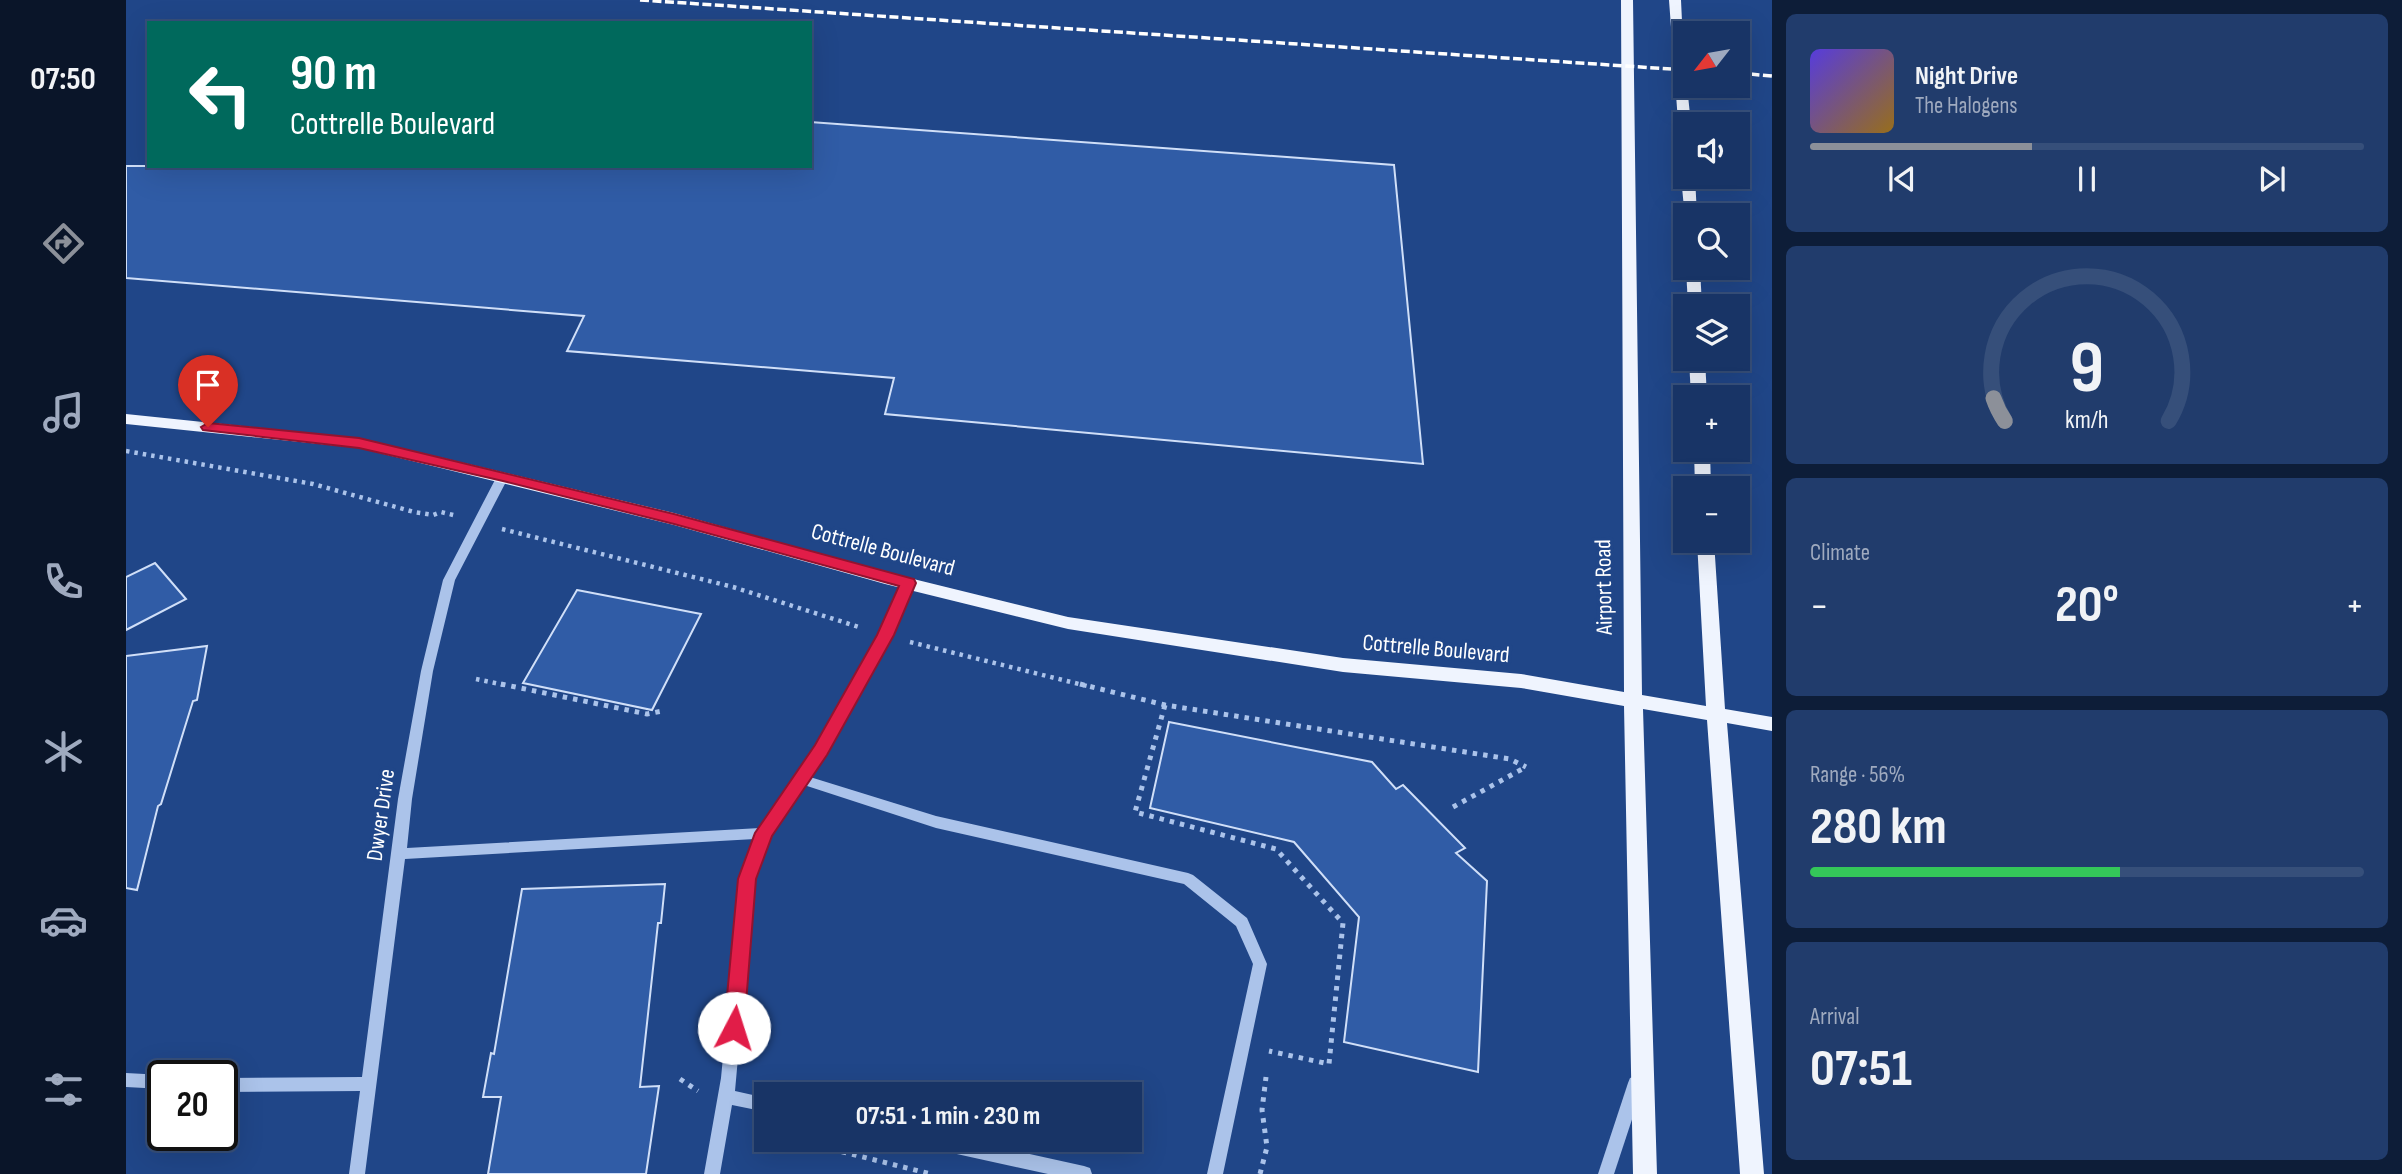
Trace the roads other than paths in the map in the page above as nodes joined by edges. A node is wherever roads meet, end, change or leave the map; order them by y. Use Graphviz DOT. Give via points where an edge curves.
graph roads {
  1 [pos="1627,0"];
  2 [pos="1675,0"];
  3 [pos="1683,112"];
  4 [pos="126,419"];
  5 [pos="503,476"];
  6 [pos="1707,553"];
  7 [pos="908,583"];
  8 [pos="1633,701"];
  9 [pos="1716,715"];
  10 [pos="1772,724"];
  11 [pos="801,779"];
  12 [pos="764,833"];
  13 [pos="397,854"];
  14 [pos="1642,1066"];
  15 [pos="126,1080"];
  16 [pos="147,1081"];
  17 [pos="369,1083"];
  18 [pos="238,1085"];
  19 [pos="726,1096"];
  20 [pos="754,1102"];
  21 [pos="984,1152"];
  22 [pos="357,1174"];
  23 [pos="712,1174"];
  24 [pos="1084,1174"];
  25 [pos="1216,1174"];
  26 [pos="1606,1174"];
  27 [pos="1645,1174"];
  28 [pos="1752,1174"];
  1 -- 8 [label="main road, Airport Road"];
  2 -- 3 [label="main road"];
  4 -- 5 [label="main road, Cottrelle Boulevard" via="359,443"];
  5 -- 7 [label="main road, Cottrelle Boulevard"];
  5 -- 13 [label="street, Dwyer Drive" via="449,580 427,671"];
  6 -- 9 [label="main road"];
  7 -- 8 [label="main road, Cottrelle Boulevard" via="1068,623 1343,664 1521,681"];
  7 -- 11 [label="lane" via="886,635"];
  8 -- 9 [label="main road, Cottrelle Boulevard"];
  8 -- 14 [label="main road, Airport Road"];
  9 -- 10 [label="main road, Cottrelle Boulevard"];
  9 -- 28 [label="main road"];
  11 -- 12 [label="lane"];
  11 -- 25 [label="street" via="936,822 1188,879 1242,922 1260,964"];
  12 -- 13 [label="street"];
  12 -- 19 [label="lane" via="747,879"];
  13 -- 17 [label="street, Dwyer Drive"];
  14 -- 26 [label="street"];
  14 -- 27 [label="main road, Airport Road"];
  15 -- 16 [label="street"];
  17 -- 18 [label="street"];
  17 -- 22 [label="street, Dwyer Drive"];
  19 -- 20 [label="street"];
  19 -- 23 [label="lane"];
  21 -- 24 [label="street"];
}
